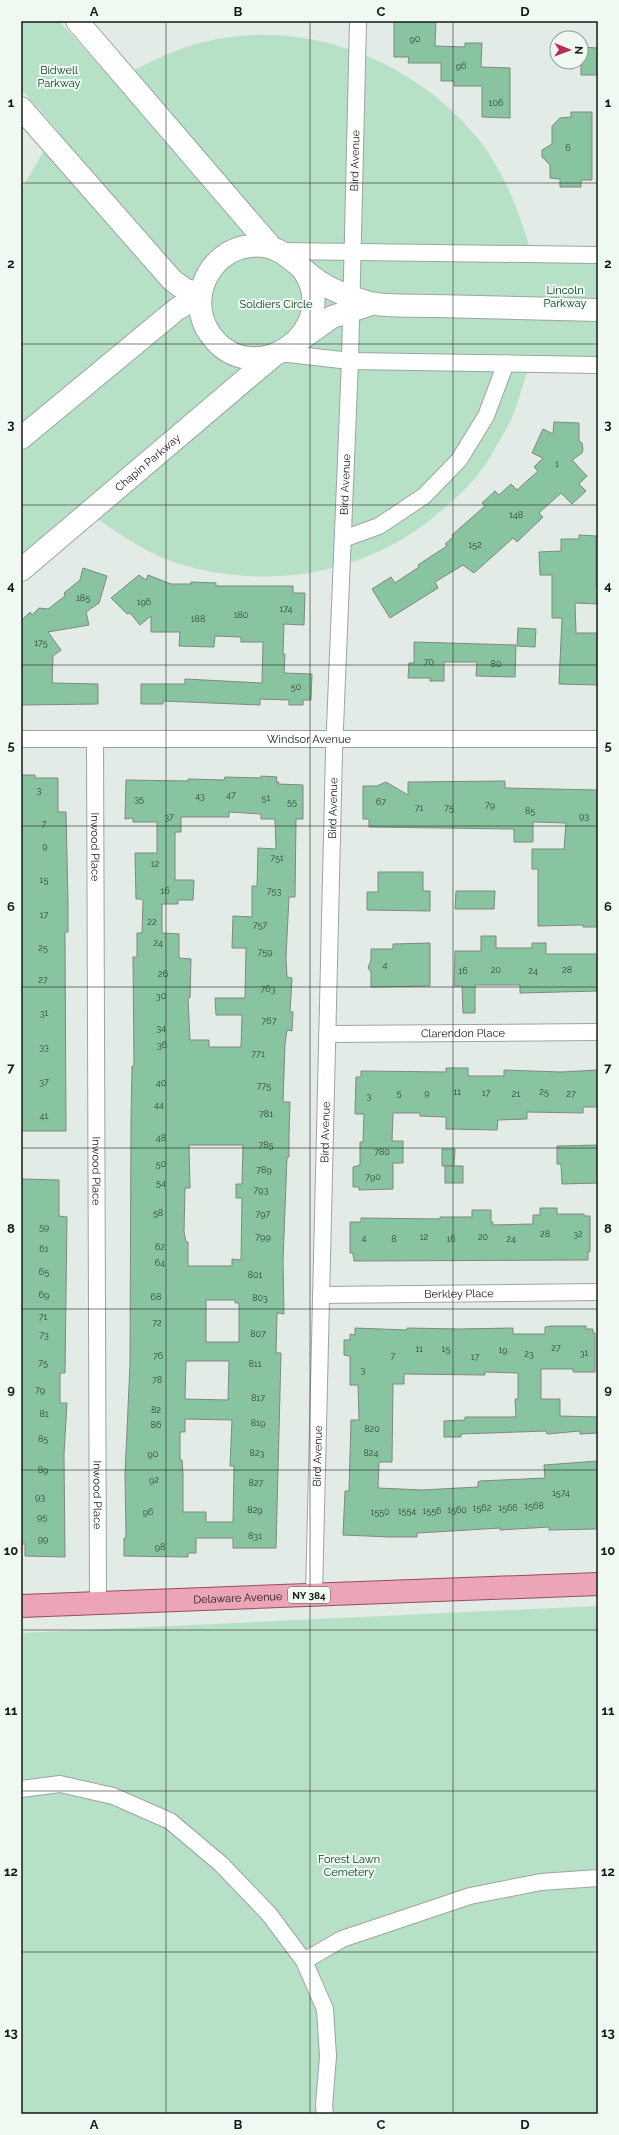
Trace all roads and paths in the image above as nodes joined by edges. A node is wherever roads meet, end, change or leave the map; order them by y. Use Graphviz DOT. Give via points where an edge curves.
graph roads {
  1 [pos="77,21"];
  2 [pos="358,21"];
  3 [pos="21,108"];
  4 [pos="276,249"];
  5 [pos="352,252"];
  6 [pos="598,255"];
  7 [pos="302,268"];
  8 [pos="200,298"];
  9 [pos="351,304"];
  10 [pos="598,310"];
  11 [pos="283,350"];
  12 [pos="350,361"];
  13 [pos="506,363"];
  14 [pos="598,365"];
  15 [pos="21,438"];
  16 [pos="343,539"];
  17 [pos="21,570"];
  18 [pos="21,739"];
  19 [pos="598,739"];
  20 [pos="95,740"];
  21 [pos="335,740"];
  22 [pos="598,1032"];
  23 [pos="327,1034"];
  24 [pos="598,1292"];
  25 [pos="321,1295"];
  26 [pos="598,1584"];
  27 [pos="314,1595"];
  28 [pos="98,1602"];
  29 [pos="21,1606"];
  30 [pos="21,1788"];
  31 [pos="598,1878"];
  32 [pos="304,1961"];
  33 [pos="323,2111"];
  1 -- 4 [label="street"];
  2 -- 5 [label="street, Bird Avenue"];
  3 -- 8 [label="street" via="172,280"];
  4 -- 5 [label="street"];
  4 -- 7 [label="street"];
  4 -- 8 [label="street" via="249,246 227,254 210,270"];
  5 -- 6 [label="street"];
  5 -- 9 [label="street, Bird Avenue"];
  7 -- 9 [label="street"];
  7 -- 11 [label="street" via="309,281 313,304 309,322"];
  8 -- 11 [label="street" via="205,326 221,346 244,357 261,358"];
  8 -- 15 [label="street" via="174,311"];
  9 -- 10 [label="street"];
  9 -- 11 [label="street"];
  9 -- 12 [label="street, Bird Avenue"];
  11 -- 12 [label="street"];
  11 -- 17 [label="street, Chapin Parkway"];
  12 -- 13 [label="street"];
  12 -- 16 [label="street, Bird Avenue"];
  13 -- 14 [label="street"];
  13 -- 16 [label="street" via="486,416 459,460 424,496 405,509 379,526"];
  16 -- 21 [label="street, Bird Avenue"];
  18 -- 20 [label="street, Windsor Avenue"];
  19 -- 21 [label="street, Windsor Avenue"];
  20 -- 21 [label="street, Windsor Avenue"];
  20 -- 28 [label="street, Inwood Place"];
  21 -- 23 [label="street, Bird Avenue"];
  22 -- 23 [label="street, Clarendon Place"];
  23 -- 25 [label="street, Bird Avenue"];
  24 -- 25 [label="street, Berkley Place"];
  25 -- 27 [label="street, Bird Avenue"];
  26 -- 27 [label="main road, Delaware Avenue / NY 384"];
  27 -- 28 [label="main road, Delaware Avenue / NY 384"];
  28 -- 29 [label="main road, Delaware Avenue / NY 384"];
  30 -- 32 [label="street" via="60,1784 75,1787 113,1796 170,1821 221,1864 268,1914"];
  31 -- 32 [label="street" via="541,1882 470,1896 342,1939"];
  32 -- 33 [label="street" via="325,2009 328,2056"];
}
